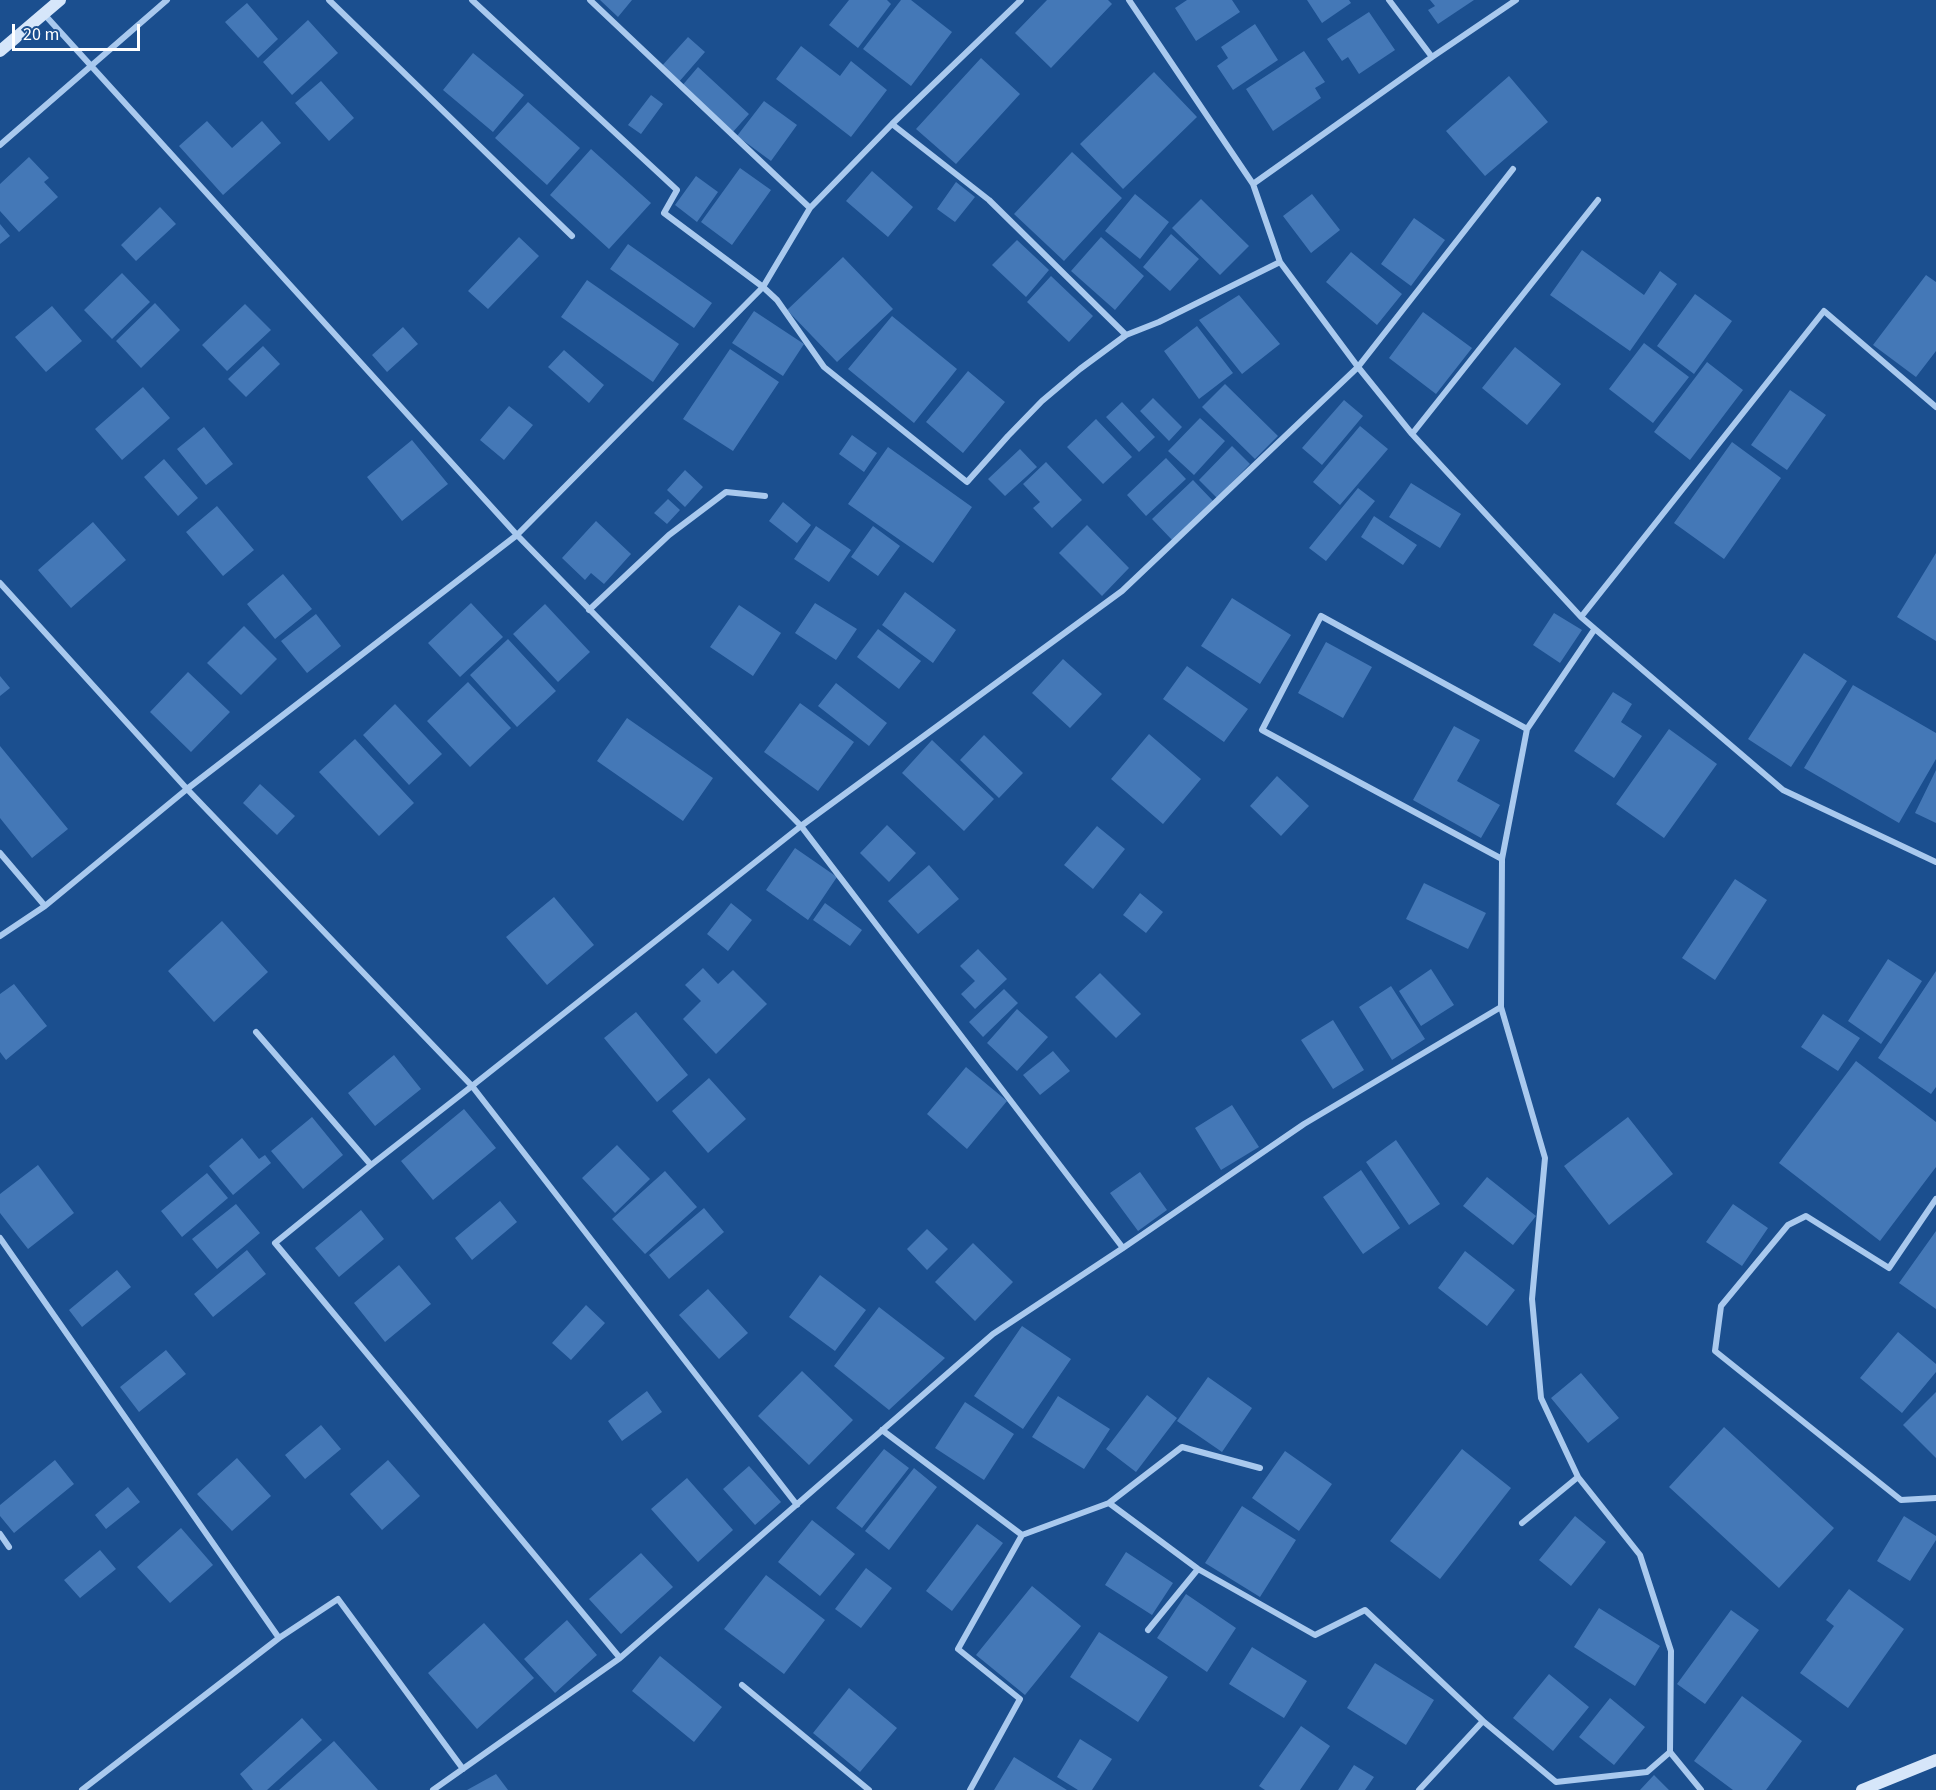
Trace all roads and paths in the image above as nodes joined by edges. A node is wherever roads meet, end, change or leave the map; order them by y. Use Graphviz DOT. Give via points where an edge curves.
graph roads {
  1 [pos="60,0"];
  2 [pos="167,0"];
  3 [pos="329,0"];
  4 [pos="472,0"];
  5 [pos="590,0"];
  6 [pos="1021,0"];
  7 [pos="1129,0"];
  8 [pos="1389,0"];
  9 [pos="1516,0"];
  10 [pos="44,14"];
  11 [pos="0,51"];
  12 [pos="1432,57"];
  13 [pos="91,66"];
  14 [pos="892,124"];
  15 [pos="0,145"];
  16 [pos="1513,169"];
  17 [pos="1253,184"];
  18 [pos="1598,200"];
  19 [pos="810,208"];
  20 [pos="572,236"];
  21 [pos="1280,262"];
  22 [pos="763,287"];
  23 [pos="1126,335"];
  24 [pos="1358,367"];
  25 [pos="1936,407"];
  26 [pos="1412,434"];
  27 [pos="765,496"];
  28 [pos="517,535"];
  29 [pos="0,583"];
  30 [pos="589,610"];
  31 [pos="1581,617"];
  32 [pos="1594,630"];
  33 [pos="1527,729"];
  34 [pos="187,789"];
  35 [pos="801,826"];
  36 [pos="0,853"];
  37 [pos="1502,859"];
  38 [pos="1936,862"];
  39 [pos="45,906"];
  40 [pos="0,936"];
  41 [pos="1501,1008"];
  42 [pos="256,1032"];
  43 [pos="472,1086"];
  44 [pos="371,1165"];
  45 [pos="1936,1199"];
  46 [pos="0,1238"];
  47 [pos="1123,1248"];
  48 [pos="882,1430"];
  49 [pos="1260,1468"];
  50 [pos="1578,1477"];
  51 [pos="1936,1498"];
  52 [pos="1109,1503"];
  53 [pos="797,1505"];
  54 [pos="1521,1523"];
  55 [pos="0,1534"];
  56 [pos="1022,1535"];
  57 [pos="9,1547"];
  58 [pos="1197,1569"];
  59 [pos="1149,1630"];
  60 [pos="279,1638"];
  61 [pos="620,1658"];
  62 [pos="742,1685"];
  63 [pos="1483,1721"];
  64 [pos="1670,1752"];
  65 [pos="1936,1760"];
  66 [pos="463,1769"];
  67 [pos="81,1790"];
  68 [pos="433,1790"];
  69 [pos="869,1790"];
  70 [pos="970,1790"];
  71 [pos="1419,1790"];
  72 [pos="1701,1790"];
  73 [pos="1862,1790"];
  1 -- 10 [label="street"];
  2 -- 13 [label="street"];
  3 -- 20 [label="street"];
  4 -- 22 [label="street" via="677,190 664,213"];
  5 -- 19 [label="street"];
  6 -- 14 [label="street"];
  7 -- 17 [label="street"];
  8 -- 12 [label="street"];
  9 -- 12 [label="street"];
  10 -- 11 [label="street"];
  10 -- 13 [label="street"];
  12 -- 17 [label="street"];
  13 -- 15 [label="street"];
  13 -- 28 [label="street"];
  14 -- 19 [label="street"];
  14 -- 23 [label="street" via="989,200"];
  16 -- 24 [label="street"];
  17 -- 21 [label="street"];
  18 -- 26 [label="street"];
  19 -- 22 [label="street"];
  21 -- 23 [label="street"];
  21 -- 24 [label="street"];
  22 -- 23 [label="street" via="777,300 824,367 967,483 1042,401"];
  22 -- 28 [label="street"];
  24 -- 26 [label="street"];
  24 -- 35 [label="street" via="1122,591"];
  25 -- 31 [label="street" via="1824,311"];
  26 -- 31 [label="street"];
  27 -- 30 [label="street" via="726,492 669,535"];
  28 -- 30 [label="street"];
  28 -- 34 [label="street"];
  29 -- 34 [label="street"];
  30 -- 35 [label="street"];
  31 -- 32 [label="street"];
  32 -- 33 [label="street"];
  32 -- 38 [label="street" via="1783,790"];
  33 -- 37 [label="street"];
  33 -- 37 [label="street" via="1321,616 1262,730"];
  34 -- 39 [label="street"];
  34 -- 43 [label="street"];
  35 -- 43 [label="street"];
  35 -- 47 [label="street"];
  36 -- 39 [label="street"];
  37 -- 41 [label="street"];
  39 -- 40 [label="street"];
  41 -- 47 [label="street" via="1304,1124"];
  41 -- 50 [label="street" via="1545,1158 1532,1299 1541,1398"];
  42 -- 44 [label="street"];
  43 -- 44 [label="street"];
  43 -- 53 [label="street"];
  44 -- 61 [label="street" via="275,1243"];
  45 -- 51 [label="street" via="1889,1268 1806,1216 1788,1225 1721,1306 1715,1351 1901,1500"];
  46 -- 60 [label="street"];
  47 -- 48 [label="street" via="993,1334"];
  48 -- 53 [label="street"];
  48 -- 56 [label="street"];
  49 -- 52 [label="street" via="1182,1447"];
  50 -- 54 [label="street"];
  50 -- 64 [label="street" via="1640,1555 1671,1652"];
  52 -- 56 [label="street"];
  52 -- 58 [label="street"];
  53 -- 61 [label="street"];
  55 -- 57 [label="street"];
  56 -- 70 [label="street" via="958,1649 1020,1699"];
  58 -- 59 [label="street"];
  58 -- 63 [label="street" via="1315,1635 1365,1610"];
  60 -- 66 [label="street" via="338,1599"];
  60 -- 67 [label="street"];
  61 -- 66 [label="street"];
  62 -- 69 [label="street"];
  63 -- 64 [label="street" via="1556,1782 1647,1772"];
  63 -- 71 [label="street"];
  64 -- 72 [label="street"];
  65 -- 73 [label="street"];
  66 -- 68 [label="street"];
}
